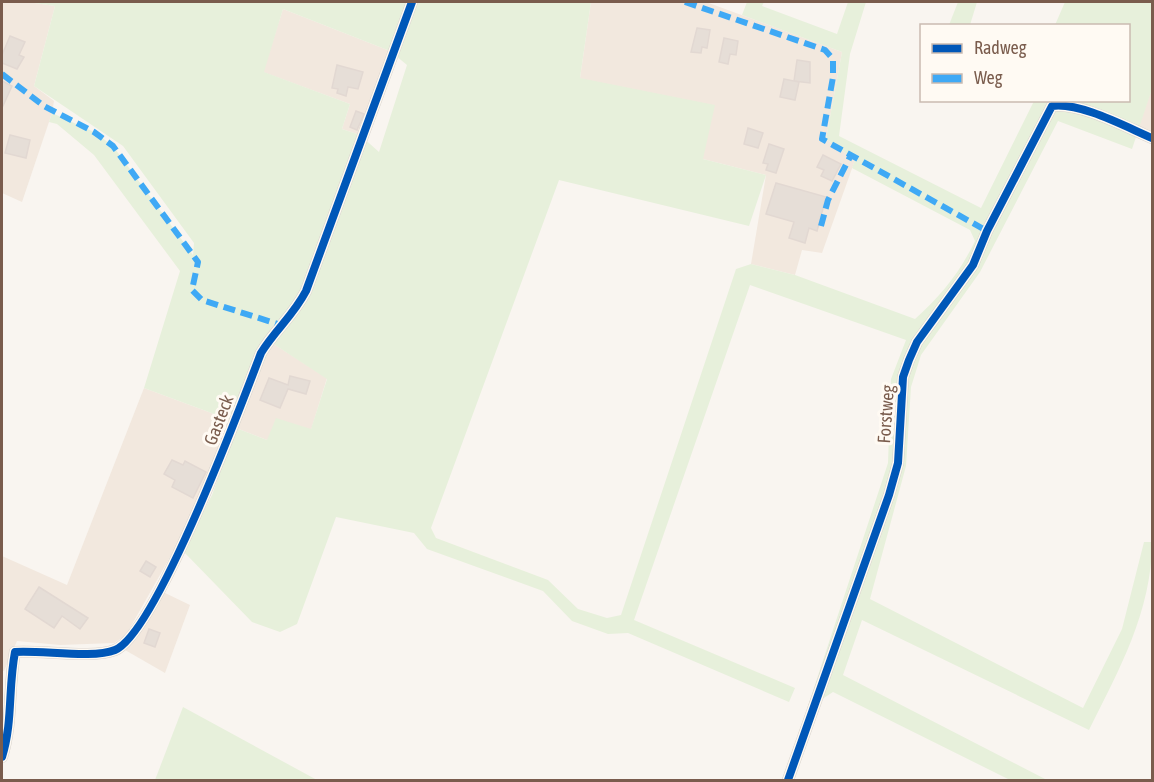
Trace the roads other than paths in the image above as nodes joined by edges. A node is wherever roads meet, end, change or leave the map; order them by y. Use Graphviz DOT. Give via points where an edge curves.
graph roads {
  1 [pos="412,2"];
  2 [pos="1152,138"];
  3 [pos="2,757"];
  4 [pos="788,780"];
  1 -- 3 [label="street, Gasteck" via="306,291 296,311 271,336 261,353 208,492 148,609 129,640 115,650 15,652 10,681 10,731"];
  2 -- 4 [label="street, Forstweg" via="1081,110 1052,106 973,265 917,342 903,376 898,463 889,495"];
}
